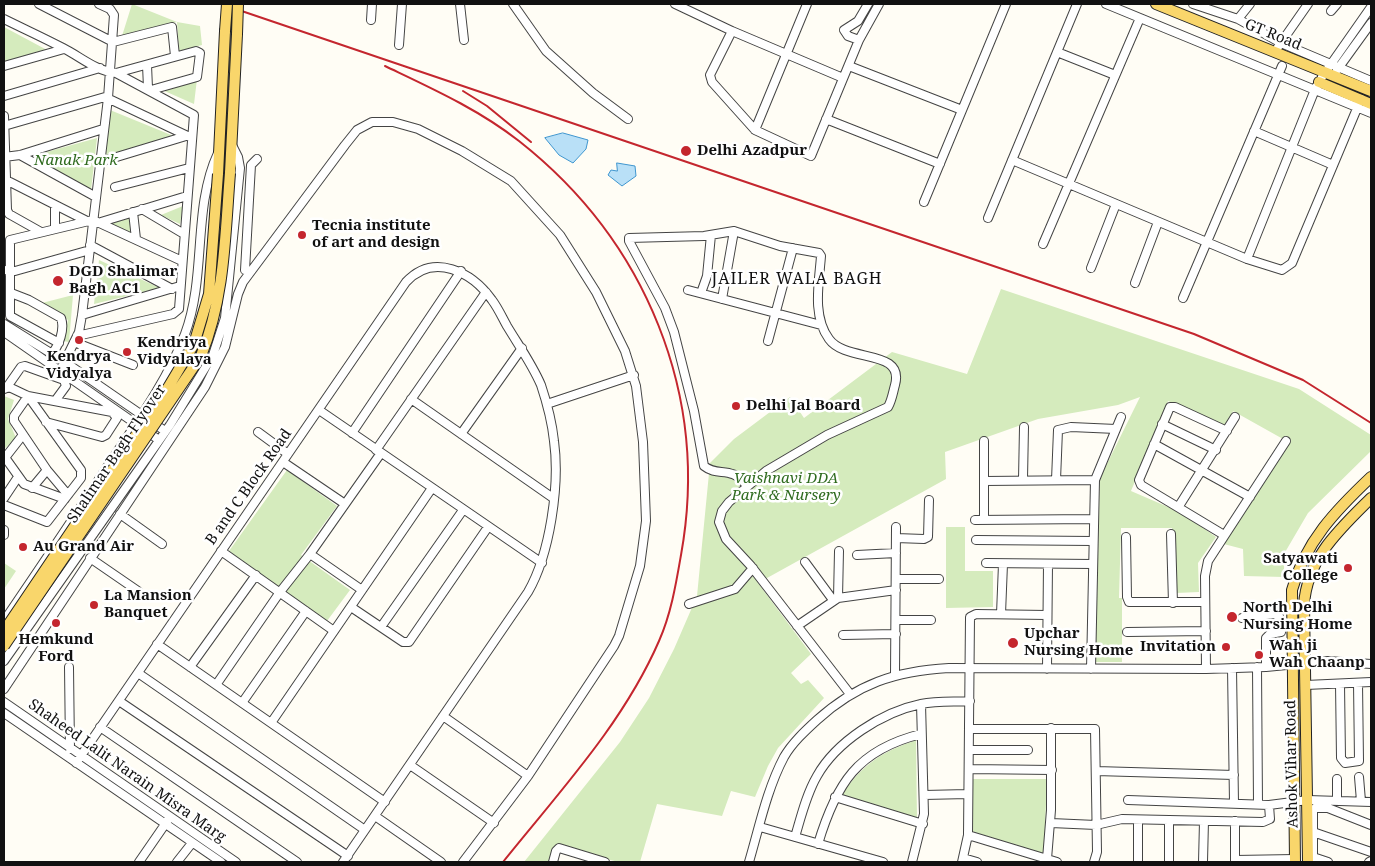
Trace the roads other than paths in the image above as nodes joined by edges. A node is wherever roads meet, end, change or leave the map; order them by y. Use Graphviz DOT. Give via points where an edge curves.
graph roads {
  1 [pos="39,4"];
  2 [pos="100,4"];
  3 [pos="227,4"];
  4 [pos="238,4"];
  5 [pos="372,4"];
  6 [pos="402,4"];
  7 [pos="460,4"];
  8 [pos="513,4"];
  9 [pos="675,4"];
  10 [pos="807,4"];
  11 [pos="868,4"];
  12 [pos="879,4"];
  13 [pos="1006,4"];
  14 [pos="1077,4"];
  15 [pos="1106,4"];
  16 [pos="1156,4"];
  17 [pos="1193,4"];
  18 [pos="1221,4"];
  19 [pos="1250,4"];
  20 [pos="1308,4"];
  21 [pos="1337,4"];
  22 [pos="1371,8"];
  23 [pos="1331,11"];
  24 [pos="1216,12"];
  25 [pos="1140,18"];
  26 [pos="4,19"];
  27 [pos="1238,19"];
  28 [pos="371,20"];
  29 [pos="1371,23"];
  30 [pos="732,31"];
  31 [pos="464,40"];
  32 [pos="859,40"];
  33 [pos="113,42"];
  34 [pos="399,45"];
  35 [pos="1278,48"];
  36 [pos="64,49"];
  37 [pos="1057,52"];
  38 [pos="786,54"];
  39 [pos="175,56"];
  40 [pos="147,65"];
  41 [pos="4,66"];
  42 [pos="849,66"];
  43 [pos="1282,66"];
  44 [pos="98,69"];
  45 [pos="112,70"];
  46 [pos="1331,70"];
  47 [pos="1115,75"];
  48 [pos="1278,75"];
  49 [pos="843,78"];
  50 [pos="1371,81"];
  51 [pos="1321,88"];
  52 [pos="150,89"];
  53 [pos="1371,91"];
  54 [pos="4,96"];
  55 [pos="108,98"];
  56 [pos="1359,103"];
  57 [pos="1371,104"];
  58 [pos="962,110"];
  59 [pos="1371,113"];
  60 [pos="4,116"];
  61 [pos="826,118"];
  62 [pos="628,119"];
  63 [pos="4,126"];
  64 [pos="103,129"];
  65 [pos="756,130"];
  66 [pos="1254,131"];
  67 [pos="189,137"];
  68 [pos="232,145"];
  69 [pos="220,146"];
  70 [pos="1291,147"];
  71 [pos="20,155"];
  72 [pos="4,157"];
  73 [pos="257,159"];
  74 [pos="1012,160"];
  75 [pos="100,162"];
  76 [pos="940,164"];
  77 [pos="1333,165"];
  78 [pos="189,168"];
  79 [pos="4,181"];
  80 [pos="1069,184"];
  81 [pos="115,187"];
  82 [pos="187,196"];
  83 [pos="96,197"];
  84 [pos="924,202"];
  85 [pos="1116,204"];
  86 [pos="56,205"];
  87 [pos="142,209"];
  88 [pos="133,212"];
  89 [pos="988,218"];
  90 [pos="94,221"];
  91 [pos="1158,222"];
  92 [pos="55,229"];
  93 [pos="734,231"];
  94 [pos="41,232"];
  95 [pos="184,234"];
  96 [pos="711,235"];
  97 [pos="136,239"];
  98 [pos="1207,242"];
  99 [pos="1043,244"];
  100 [pos="90,247"];
  101 [pos="793,248"];
  102 [pos="1247,259"];
  103 [pos="182,261"];
  104 [pos="232,262"];
  105 [pos="1091,268"];
  106 [pos="7,271"];
  107 [pos="460,271"];
  108 [pos="247,272"];
  109 [pos="1135,284"];
  110 [pos="176,287"];
  111 [pos="688,290"];
  112 [pos="486,292"];
  113 [pos="701,293"];
  114 [pos="11,294"];
  115 [pos="1183,298"];
  116 [pos="722,299"];
  117 [pos="775,314"];
  118 [pos="82,315"];
  119 [pos="4,324"];
  120 [pos="821,325"];
  121 [pos="4,332"];
  122 [pos="76,339"];
  123 [pos="768,342"];
  124 [pos="59,343"];
  125 [pos="522,348"];
  126 [pos="52,353"];
  127 [pos="216,357"];
  128 [pos="65,362"];
  129 [pos="133,365"];
  130 [pos="170,365"];
  131 [pos="60,370"];
  132 [pos="634,376"];
  133 [pos="199,378"];
  134 [pos="5,388"];
  135 [pos="28,396"];
  136 [pos="411,399"];
  137 [pos="55,401"];
  138 [pos="547,404"];
  139 [pos="319,410"];
  140 [pos="142,415"];
  141 [pos="1235,416"];
  142 [pos="1121,417"];
  143 [pos="46,422"];
  144 [pos="136,424"];
  145 [pos="1162,424"];
  146 [pos="1024,427"];
  147 [pos="1116,429"];
  148 [pos="1227,431"];
  149 [pos="165,432"];
  150 [pos="258,432"];
  151 [pos="352,433"];
  152 [pos="461,434"];
  153 [pos="22,436"];
  154 [pos="159,440"];
  155 [pos="984,441"];
  156 [pos="1286,441"];
  157 [pos="1154,444"];
  158 [pos="1216,450"];
  159 [pos="379,451"];
  160 [pos="288,454"];
  161 [pos="4,458"];
  162 [pos="283,462"];
  163 [pos="47,470"];
  164 [pos="1203,470"];
  165 [pos="18,477"];
  166 [pos="1371,477"];
  167 [pos="1023,479"];
  168 [pos="1056,480"];
  169 [pos="1095,480"];
  170 [pos="984,481"];
  171 [pos="747,486"];
  172 [pos="32,488"];
  173 [pos="432,488"];
  174 [pos="124,491"];
  175 [pos="132,496"];
  176 [pos="67,497"];
  177 [pos="1250,497"];
  178 [pos="4,498"];
  179 [pos="553,498"];
  180 [pos="1371,498"];
  181 [pos="929,500"];
  182 [pos="345,504"];
  183 [pos="4,505"];
  184 [pos="1179,506"];
  185 [pos="463,510"];
  186 [pos="120,514"];
  187 [pos="1093,519"];
  188 [pos="975,520"];
  189 [pos="984,520"];
  190 [pos="488,527"];
  191 [pos="896,527"];
  192 [pos="4,530"];
  193 [pos="1171,534"];
  194 [pos="4,535"];
  195 [pos="1224,535"];
  196 [pos="1126,537"];
  197 [pos="896,538"];
  198 [pos="976,540"];
  199 [pos="1093,541"];
  200 [pos="162,544"];
  201 [pos="221,551"];
  202 [pos="839,551"];
  203 [pos="896,553"];
  204 [pos="310,554"];
  205 [pos="857,555"];
  206 [pos="90,558"];
  207 [pos="805,562"];
  208 [pos="542,563"];
  209 [pos="986,563"];
  210 [pos="1003,564"];
  211 [pos="1048,564"];
  212 [pos="1093,564"];
  213 [pos="753,568"];
  214 [pos="256,576"];
  215 [pos="896,579"];
  216 [pos="939,579"];
  217 [pos="138,590"];
  218 [pos="362,590"];
  219 [pos="896,590"];
  220 [pos="280,592"];
  221 [pos="835,599"];
  222 [pos="1206,602"];
  223 [pos="1173,603"];
  224 [pos="689,604"];
  225 [pos="351,607"];
  226 [pos="306,611"];
  227 [pos="1002,614"];
  228 [pos="1047,615"];
  229 [pos="1242,618"];
  230 [pos="896,620"];
  231 [pos="931,620"];
  232 [pos="4,622"];
  233 [pos="797,626"];
  234 [pos="381,627"];
  235 [pos="4,631"];
  236 [pos="334,631"];
  237 [pos="1206,631"];
  238 [pos="1127,632"];
  239 [pos="896,634"];
  240 [pos="22,635"];
  241 [pos="843,635"];
  242 [pos="157,644"];
  243 [pos="4,646"];
  244 [pos="4,661"];
  245 [pos="1371,664"];
  246 [pos="1305,665"];
  247 [pos="1292,666"];
  248 [pos="69,667"];
  249 [pos="190,667"];
  250 [pos="1257,667"];
  251 [pos="1266,667"];
  252 [pos="971,668"];
  253 [pos="1232,668"];
  254 [pos="1047,669"];
  255 [pos="1091,669"];
  256 [pos="1206,669"];
  257 [pos="138,673"];
  258 [pos="895,675"];
  259 [pos="1371,682"];
  260 [pos="1358,683"];
  261 [pos="1340,684"];
  262 [pos="216,685"];
  263 [pos="1306,685"];
  264 [pos="4,689"];
  265 [pos="850,694"];
  266 [pos="119,700"];
  267 [pos="970,700"];
  268 [pos="4,702"];
  269 [pos="242,703"];
  270 [pos="921,704"];
  271 [pos="4,713"];
  272 [pos="443,716"];
  273 [pos="271,723"];
  274 [pos="100,727"];
  275 [pos="1051,728"];
  276 [pos="969,729"];
  277 [pos="921,734"];
  278 [pos="70,749"];
  279 [pos="969,750"];
  280 [pos="1028,750"];
  281 [pos="78,760"];
  282 [pos="410,765"];
  283 [pos="969,769"];
  284 [pos="1052,770"];
  285 [pos="1096,771"];
  286 [pos="1234,775"];
  287 [pos="528,776"];
  288 [pos="1359,777"];
  289 [pos="1337,779"];
  290 [pos="968,794"];
  291 [pos="924,795"];
  292 [pos="835,797"];
  293 [pos="1128,800"];
  294 [pos="1308,800"];
  295 [pos="1337,800"];
  296 [pos="1361,801"];
  297 [pos="385,802"];
  298 [pos="1294,802"];
  299 [pos="1371,802"];
  300 [pos="1234,803"];
  301 [pos="1258,804"];
  302 [pos="1269,805"];
  303 [pos="375,816"];
  304 [pos="1138,820"];
  305 [pos="1169,820"];
  306 [pos="167,821"];
  307 [pos="1204,821"];
  308 [pos="1235,821"];
  309 [pos="494,823"];
  310 [pos="1051,823"];
  311 [pos="923,824"];
  312 [pos="1096,825"];
  313 [pos="1371,825"];
  314 [pos="760,827"];
  315 [pos="365,830"];
  316 [pos="1313,832"];
  317 [pos="968,835"];
  318 [pos="795,837"];
  319 [pos="192,842"];
  320 [pos="818,844"];
  321 [pos="1371,852"];
  322 [pos="578,858"];
  323 [pos="346,859"];
  324 [pos="1047,859"];
  325 [pos="962,860"];
  326 [pos="1312,860"];
  327 [pos="1235,861"];
  328 [pos="1295,861"];
  329 [pos="139,862"];
  330 [pos="177,862"];
  331 [pos="220,862"];
  332 [pos="236,862"];
  333 [pos="297,862"];
  334 [pos="441,862"];
  335 [pos="463,862"];
  336 [pos="553,862"];
  337 [pos="605,862"];
  338 [pos="749,862"];
  339 [pos="883,862"];
  340 [pos="912,862"];
  341 [pos="977,862"];
  342 [pos="1058,862"];
  343 [pos="1094,862"];
  344 [pos="1138,862"];
  345 [pos="1169,862"];
  346 [pos="1203,862"];
  347 [pos="1328,862"];
  1 -- 33 [label="street"];
  2 -- 33 [label="street" via="113,13"];
  3 -- 69 [label="main road, Shalimar Bagh Flyover, bridge"];
  4 -- 68 [label="main road, Shalimar Bagh Flyover, bridge"];
  5 -- 28 [label="street"];
  6 -- 34 [label="street"];
  7 -- 31 [label="street"];
  8 -- 62 [label="street" via="546,51"];
  9 -- 30 [label="street"];
  10 -- 38 [label="street"];
  11 -- 32 [label="street" via="858,22 844,30 848,36"];
  12 -- 32 [label="street"];
  13 -- 58 [label="street"];
  14 -- 37 [label="street"];
  15 -- 25 [label="street"];
  16 -- 35 [label="main road, GT Road"];
  17 -- 24 [label="street"];
  18 -- 24 [label="street"];
  19 -- 27 [label="street"];
  20 -- 35 [label="street"];
  21 -- 23 [label="street"];
  22 -- 46 [label="street"];
  24 -- 27 [label="street"];
  25 -- 47 [label="street"];
  25 -- 48 [label="street"];
  26 -- 36 [label="street"];
  27 -- 35 [label="street"];
  29 -- 46 [label="street"];
  30 -- 38 [label="street"];
  30 -- 65 [label="street" via="710,80"];
  32 -- 42 [label="street"];
  33 -- 39 [label="street" via="172,27"];
  33 -- 45 [label="street"];
  35 -- 46 [label="main road, GT Road"];
  36 -- 41 [label="street"];
  36 -- 44 [label="street"];
  37 -- 47 [label="street"];
  37 -- 74 [label="street"];
  38 -- 49 [label="street"];
  38 -- 65 [label="street"];
  39 -- 40 [label="street"];
  39 -- 52 [label="street" via="198,51 198,76"];
  40 -- 45 [label="street"];
  40 -- 52 [label="street"];
  42 -- 49 [label="street"];
  42 -- 58 [label="street"];
  43 -- 48 [label="street"];
  44 -- 45 [label="street"];
  44 -- 54 [label="street"];
  45 -- 52 [label="street"];
  45 -- 55 [label="street"];
  46 -- 50 [label="street"];
  46 -- 51 [label="street"];
  46 -- 53 [label="main road, GT Road"];
  47 -- 80 [label="street"];
  48 -- 51 [label="street"];
  48 -- 66 [label="street"];
  49 -- 61 [label="street"];
  51 -- 56 [label="main road"];
  51 -- 70 [label="street"];
  52 -- 67 [label="street" via="193,113"];
  55 -- 63 [label="street" via="94,99"];
  55 -- 64 [label="street"];
  55 -- 67 [label="street"];
  56 -- 57 [label="main road"];
  56 -- 59 [label="street"];
  56 -- 77 [label="street"];
  58 -- 76 [label="street"];
  60 -- 63 [label="street"];
  61 -- 65 [label="street" via="810,156"];
  61 -- 76 [label="street"];
  63 -- 72 [label="street"];
  64 -- 71 [label="street"];
  64 -- 75 [label="street"];
  66 -- 70 [label="street"];
  66 -- 98 [label="street"];
  67 -- 75 [label="street"];
  67 -- 78 [label="street"];
  68 -- 104 [label="street" via="239,161"];
  68 -- 243 [label="main road, Shalimar Bagh Flyover, bridge" via="220,292 201,356"];
  69 -- 130 [label="street" via="207,179 192,312"];
  69 -- 235 [label="main road, Shalimar Bagh Flyover, bridge" via="209,294 194,344"];
  70 -- 77 [label="street"];
  70 -- 102 [label="street"];
  71 -- 72 [label="street"];
  71 -- 83 [label="street"];
  72 -- 79 [label="street"];
  73 -- 108 [label="street" via="251,165"];
  74 -- 80 [label="street"];
  74 -- 89 [label="street"];
  75 -- 83 [label="street"];
  76 -- 84 [label="street"];
  77 -- 102 [label="street" via="1289,267 1278,270"];
  78 -- 81 [label="street"];
  78 -- 82 [label="street"];
  79 -- 86 [label="street"];
  79 -- 94 [label="street" via="8,212"];
  80 -- 85 [label="street"];
  80 -- 99 [label="street"];
  82 -- 87 [label="street"];
  82 -- 95 [label="street"];
  83 -- 90 [label="street"];
  85 -- 91 [label="street"];
  85 -- 105 [label="street"];
  86 -- 90 [label="street"];
  86 -- 92 [label="street"];
  87 -- 88 [label="street"];
  87 -- 95 [label="street"];
  88 -- 90 [label="street"];
  88 -- 97 [label="street"];
  90 -- 92 [label="street"];
  90 -- 97 [label="street"];
  90 -- 100 [label="street"];
  91 -- 98 [label="street"];
  91 -- 109 [label="street"];
  92 -- 94 [label="street"];
  93 -- 96 [label="street"];
  93 -- 101 [label="street"];
  93 -- 116 [label="street"];
  94 -- 106 [label="street" via="10,240"];
  95 -- 103 [label="street"];
  96 -- 113 [label="street" via="707,276"];
  96 -- 171 [label="street" via="628,240 665,308 674,332 704,466 737,474"];
  97 -- 103 [label="street"];
  98 -- 102 [label="street"];
  98 -- 115 [label="street"];
  100 -- 106 [label="street"];
  100 -- 110 [label="street"];
  100 -- 118 [label="street"];
  101 -- 117 [label="street"];
  101 -- 120 [label="street" via="820,254 818,311"];
  103 -- 110 [label="street"];
  104 -- 108 [label="street"];
  104 -- 127 [label="street"];
  106 -- 114 [label="street"];
  107 -- 112 [label="street"];
  107 -- 139 [label="street, B and C Block Road" via="438,266 413,275 395,296"];
  107 -- 151 [label="street"];
  108 -- 127 [label="street" via="239,290 227,340"];
  108 -- 132 [label="street" via="357,130 372,122 404,124 454,147 503,175 521,190 560,235 596,292"];
  110 -- 118 [label="street"];
  110 -- 122 [label="street" via="179,309 176,313"];
  111 -- 113 [label="street"];
  112 -- 125 [label="street"];
  112 -- 136 [label="street"];
  113 -- 116 [label="street"];
  114 -- 124 [label="street" via="11,317"];
  114 -- 124 [label="street" via="61,318"];
  116 -- 117 [label="street"];
  117 -- 120 [label="street"];
  117 -- 123 [label="street"];
  118 -- 122 [label="street"];
  119 -- 126 [label="street"];
  120 -- 171 [label="street" via="838,347 894,366 897,377 890,404 826,435"];
  121 -- 131 [label="street"];
  122 -- 128 [label="street"];
  122 -- 129 [label="street"];
  124 -- 126 [label="street"];
  125 -- 138 [label="street"];
  125 -- 152 [label="street"];
  126 -- 128 [label="street"];
  127 -- 133 [label="street"];
  127 -- 175 [label="street" via="205,387"];
  128 -- 131 [label="street"];
  128 -- 140 [label="street"];
  130 -- 133 [label="street" via="173,378 181,384 192,383"];
  130 -- 140 [label="street"];
  131 -- 144 [label="street"];
  132 -- 138 [label="street"];
  132 -- 287 [label="street" via="643,442 646,521 637,575 614,646"];
  133 -- 149 [label="street"];
  134 -- 135 [label="street"];
  134 -- 137 [label="street" via="25,366 66,382"];
  135 -- 137 [label="street"];
  135 -- 143 [label="street"];
  135 -- 153 [label="street" via="14,419"];
  136 -- 152 [label="street"];
  136 -- 159 [label="street"];
  137 -- 143 [label="street" via="112,412 117,419 102,437"];
  138 -- 179 [label="street" via="555,450"];
  139 -- 151 [label="street"];
  139 -- 160 [label="street, B and C Block Road"];
  140 -- 144 [label="street"];
  140 -- 149 [label="street"];
  141 -- 148 [label="street"];
  142 -- 147 [label="street"];
  143 -- 176 [label="street" via="82,473"];
  144 -- 154 [label="street"];
  144 -- 232 [label="street"];
  145 -- 148 [label="street" via="1168,409 1175,407"];
  145 -- 157 [label="street"];
  145 -- 158 [label="street"];
  146 -- 167 [label="street"];
  147 -- 168 [label="street" via="1071,427 1058,430"];
  147 -- 169 [label="street"];
  148 -- 158 [label="street"];
  149 -- 154 [label="street"];
  150 -- 160 [label="street"];
  151 -- 159 [label="street"];
  152 -- 179 [label="street"];
  153 -- 161 [label="street"];
  153 -- 163 [label="street"];
  154 -- 174 [label="street"];
  155 -- 170 [label="street"];
  156 -- 177 [label="street"];
  157 -- 164 [label="street"];
  157 -- 184 [label="street" via="1139,482"];
  158 -- 164 [label="street"];
  159 -- 173 [label="street"];
  159 -- 182 [label="street"];
  160 -- 162 [label="street, B and C Block Road"];
  161 -- 165 [label="street"];
  162 -- 182 [label="street"];
  162 -- 201 [label="street, B and C Block Road"];
  163 -- 172 [label="street"];
  163 -- 176 [label="street"];
  164 -- 177 [label="street"];
  164 -- 184 [label="street"];
  165 -- 172 [label="street"];
  165 -- 178 [label="street"];
  166 -- 247 [label="main road, Ashok Vihar Road" via="1329,518 1302,560 1292,594"];
  167 -- 168 [label="street"];
  167 -- 170 [label="street"];
  168 -- 169 [label="street"];
  169 -- 187 [label="street"];
  170 -- 189 [label="street"];
  171 -- 213 [label="street" via="722,511 719,526 726,539"];
  172 -- 176 [label="street"];
  173 -- 185 [label="street"];
  173 -- 218 [label="street"];
  174 -- 175 [label="street"];
  174 -- 240 [label="street"];
  175 -- 186 [label="street"];
  176 -- 183 [label="street" via="46,523"];
  177 -- 195 [label="street"];
  179 -- 208 [label="street"];
  180 -- 246 [label="main road, Ashok Vihar Road" via="1330,540 1308,578 1304,605"];
  181 -- 197 [label="street" via="928,536 924,539"];
  182 -- 204 [label="street"];
  184 -- 195 [label="street"];
  185 -- 190 [label="street"];
  185 -- 234 [label="street"];
  186 -- 200 [label="street"];
  186 -- 206 [label="street"];
  187 -- 189 [label="street"];
  187 -- 199 [label="street"];
  188 -- 189 [label="street"];
  190 -- 208 [label="street"];
  190 -- 234 [label="street" via="412,640 405,643"];
  191 -- 197 [label="street"];
  192 -- 194 [label="street"];
  193 -- 223 [label="street"];
  195 -- 222 [label="street" via="1205,569"];
  196 -- 223 [label="street" via="1128,600 1133,603"];
  197 -- 203 [label="street"];
  198 -- 199 [label="street"];
  199 -- 212 [label="street"];
  201 -- 214 [label="street"];
  201 -- 242 [label="street, B and C Block Road"];
  202 -- 221 [label="street"];
  203 -- 205 [label="street"];
  203 -- 215 [label="street"];
  204 -- 218 [label="street"];
  204 -- 220 [label="street"];
  206 -- 217 [label="street"];
  206 -- 264 [label="street"];
  207 -- 221 [label="street"];
  208 -- 272 [label="street" via="528,592"];
  209 -- 210 [label="street"];
  210 -- 211 [label="street"];
  210 -- 227 [label="street"];
  211 -- 212 [label="street"];
  211 -- 228 [label="street"];
  212 -- 255 [label="street"];
  213 -- 224 [label="street" via="735,589"];
  213 -- 233 [label="street"];
  214 -- 220 [label="street"];
  214 -- 249 [label="street"];
  215 -- 216 [label="street"];
  215 -- 219 [label="street"];
  218 -- 225 [label="street"];
  219 -- 221 [label="street"];
  219 -- 230 [label="street"];
  220 -- 226 [label="street"];
  220 -- 262 [label="street"];
  221 -- 233 [label="street"];
  222 -- 223 [label="street"];
  222 -- 237 [label="street"];
  225 -- 234 [label="street"];
  225 -- 236 [label="street"];
  226 -- 236 [label="street"];
  226 -- 269 [label="street"];
  227 -- 228 [label="street"];
  227 -- 252 [label="street" via="970,617"];
  228 -- 254 [label="street"];
  229 -- 251 [label="street" via="1279,616 1280,633 1266,638"];
  230 -- 231 [label="street"];
  230 -- 239 [label="street"];
  232 -- 240 [label="street"];
  233 -- 265 [label="street"];
  236 -- 273 [label="street"];
  237 -- 238 [label="street"];
  237 -- 256 [label="street"];
  239 -- 241 [label="street"];
  239 -- 258 [label="street"];
  240 -- 244 [label="street"];
  242 -- 249 [label="street"];
  242 -- 257 [label="street, B and C Block Road"];
  245 -- 246 [label="street" via="1324,661"];
  246 -- 247 [label="street"];
  246 -- 263 [label="main road, Ashok Vihar Road"];
  247 -- 251 [label="street"];
  247 -- 298 [label="main road, Ashok Vihar Road"];
  248 -- 278 [label="street"];
  249 -- 262 [label="street"];
  250 -- 251 [label="street"];
  250 -- 253 [label="street"];
  250 -- 301 [label="street"];
  252 -- 254 [label="street"];
  252 -- 258 [label="street" via="916,670"];
  252 -- 267 [label="street"];
  253 -- 256 [label="street"];
  253 -- 286 [label="street"];
  254 -- 255 [label="street"];
  255 -- 256 [label="street"];
  257 -- 266 [label="street, B and C Block Road"];
  257 -- 315 [label="street"];
  258 -- 265 [label="street"];
  259 -- 260 [label="street"];
  260 -- 261 [label="street"];
  260 -- 261 [label="street" via="1360,760 1345,763 1341,758"];
  261 -- 263 [label="street"];
  262 -- 269 [label="street"];
  263 -- 294 [label="main road, Ashok Vihar Road"];
  265 -- 314 [label="street" via="806,730 788,751 776,774"];
  266 -- 274 [label="street, B and C Block Road"];
  266 -- 323 [label="street"];
  267 -- 270 [label="street"];
  267 -- 276 [label="street"];
  268 -- 278 [label="street, Shaheed Lalit Narain Misra Marg"];
  269 -- 273 [label="street"];
  270 -- 277 [label="street"];
  270 -- 318 [label="street" via="874,722 844,745 817,776"];
  271 -- 281 [label="street, Shaheed Lalit Narain Misra Marg"];
  272 -- 282 [label="street"];
  272 -- 287 [label="street"];
  273 -- 297 [label="street"];
  274 -- 281 [label="street, B and C Block Road"];
  274 -- 333 [label="street"];
  275 -- 276 [label="street"];
  275 -- 284 [label="street"];
  275 -- 285 [label="street" via="1095,729"];
  276 -- 279 [label="street"];
  277 -- 291 [label="street"];
  277 -- 292 [label="street" via="868,757"];
  278 -- 281 [label="street, Shaheed Lalit Narain Misra Marg"];
  279 -- 280 [label="street"];
  279 -- 283 [label="street"];
  281 -- 306 [label="street, Shaheed Lalit Narain Misra Marg"];
  282 -- 297 [label="street"];
  282 -- 309 [label="street"];
  283 -- 284 [label="street"];
  283 -- 290 [label="street"];
  284 -- 310 [label="street"];
  285 -- 286 [label="street"];
  285 -- 312 [label="street"];
  286 -- 300 [label="street"];
  287 -- 309 [label="street"];
  288 -- 296 [label="street"];
  289 -- 295 [label="street"];
  290 -- 291 [label="street"];
  290 -- 317 [label="street"];
  291 -- 311 [label="street"];
  292 -- 311 [label="street"];
  292 -- 320 [label="street"];
  293 -- 300 [label="street"];
  294 -- 295 [label="street"];
  294 -- 298 [label="street"];
  294 -- 326 [label="main road, Ashok Vihar Road"];
  295 -- 296 [label="street"];
  296 -- 299 [label="street"];
  297 -- 303 [label="street"];
  298 -- 302 [label="street"];
  298 -- 328 [label="main road, Ashok Vihar Road"];
  300 -- 301 [label="street"];
  301 -- 302 [label="street"];
  302 -- 308 [label="street" via="1267,821"];
  303 -- 315 [label="street"];
  303 -- 334 [label="street"];
  304 -- 305 [label="street"];
  304 -- 312 [label="street" via="1122,819"];
  304 -- 344 [label="street"];
  305 -- 307 [label="street"];
  305 -- 345 [label="street"];
  306 -- 319 [label="street, Shaheed Lalit Narain Misra Marg"];
  306 -- 329 [label="street"];
  306 -- 332 [label="street, Shaheed Lalit Narain Misra Marg"];
  307 -- 308 [label="street"];
  307 -- 346 [label="street"];
  308 -- 327 [label="street"];
  309 -- 335 [label="street"];
  310 -- 312 [label="street"];
  310 -- 324 [label="street"];
  311 -- 340 [label="street"];
  312 -- 343 [label="street"];
  313 -- 316 [label="street" via="1320,807 1313,811"];
  314 -- 318 [label="street"];
  314 -- 338 [label="street"];
  315 -- 323 [label="street"];
  316 -- 321 [label="street"];
  316 -- 326 [label="street"];
  317 -- 324 [label="street"];
  317 -- 325 [label="street"];
  318 -- 320 [label="street"];
  319 -- 330 [label="street"];
  319 -- 331 [label="street, Shaheed Lalit Narain Misra Marg"];
  320 -- 339 [label="street"];
  322 -- 336 [label="street" via="559,848"];
  322 -- 337 [label="street"];
  324 -- 342 [label="street"];
  325 -- 341 [label="street"];
  326 -- 347 [label="street"];
  327 -- 328 [label="street"];
}
